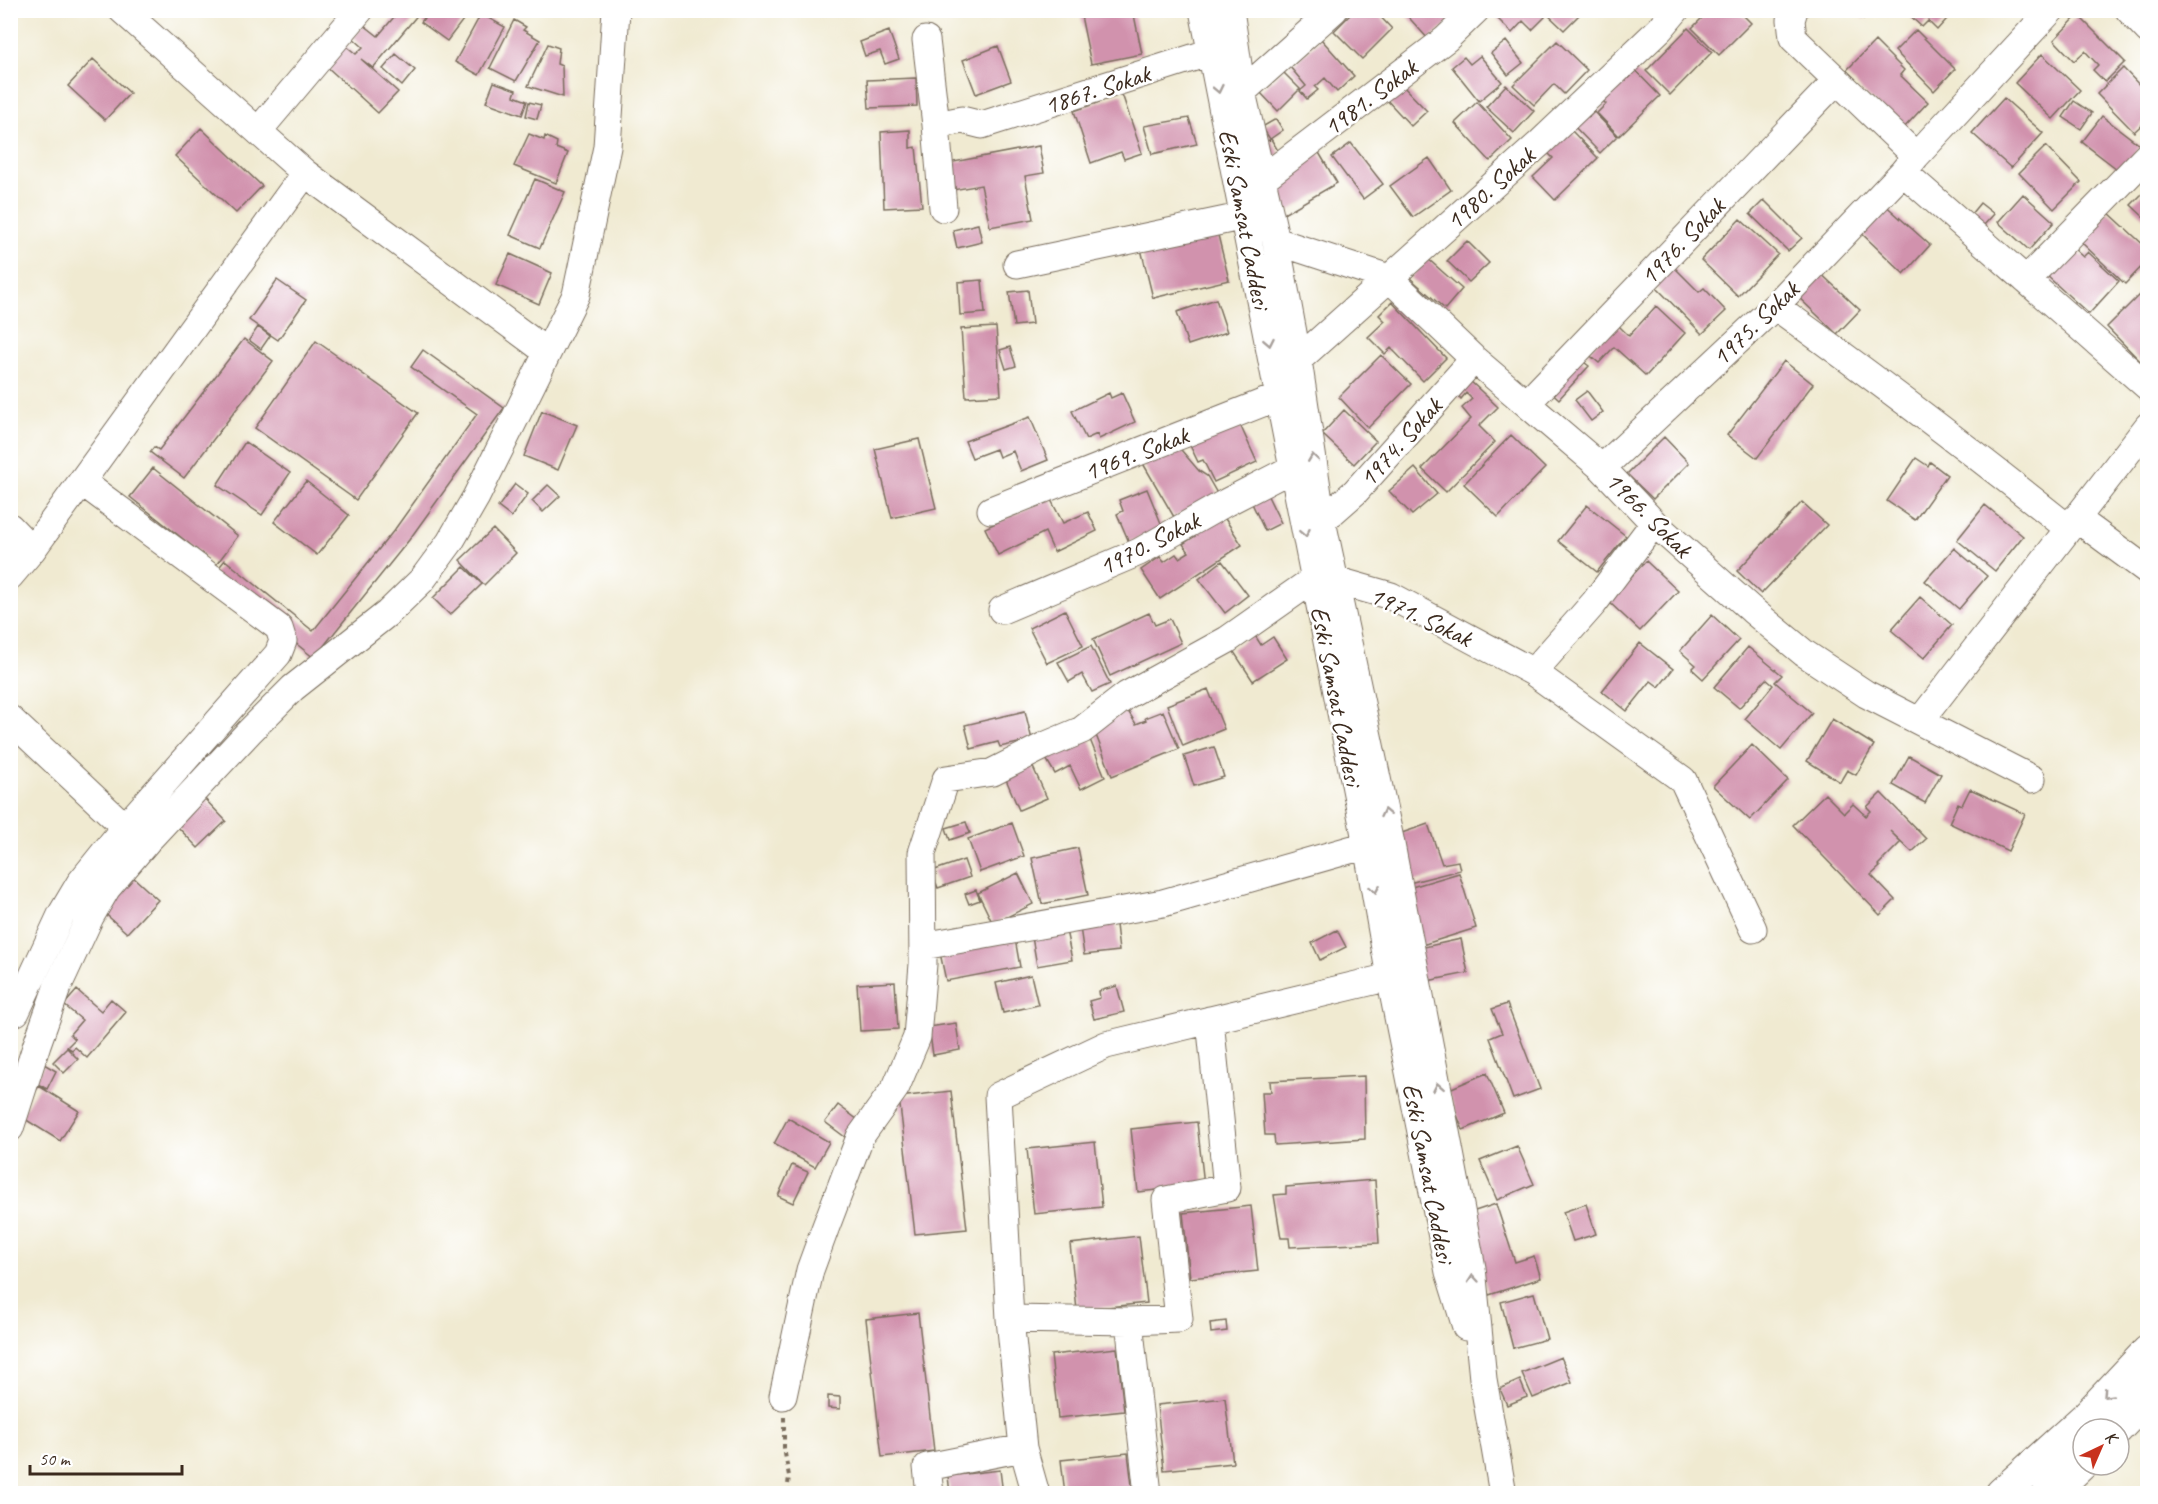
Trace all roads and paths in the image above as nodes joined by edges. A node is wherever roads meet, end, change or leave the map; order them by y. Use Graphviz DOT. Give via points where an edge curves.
graph roads {
  1 [pos="122,10"];
  2 [pos="360,10"];
  3 [pos="616,10"];
  4 [pos="1203,10"];
  5 [pos="1230,10"];
  6 [pos="1334,10"];
  7 [pos="1476,10"];
  8 [pos="1676,10"];
  9 [pos="1794,10"];
  10 [pos="2051,10"];
  11 [pos="2129,10"];
  12 [pos="2148,30"];
  13 [pos="926,40"];
  14 [pos="1211,52"];
  15 [pos="1837,80"];
  16 [pos="1242,92"];
  17 [pos="936,125"];
  18 [pos="259,130"];
  19 [pos="2148,155"];
  20 [pos="1909,164"];
  21 [pos="305,173"];
  22 [pos="1261,180"];
  23 [pos="942,208"];
  24 [pos="1245,216"];
  25 [pos="1276,241"];
  26 [pos="1017,264"];
  27 [pos="1389,278"];
  28 [pos="2026,280"];
  29 [pos="1775,306"];
  30 [pos="547,352"];
  31 [pos="1474,359"];
  32 [pos="1299,360"];
  33 [pos="2148,387"];
  34 [pos="1280,396"];
  35 [pos="1527,403"];
  36 [pos="2148,426"];
  37 [pos="1293,468"];
  38 [pos="1602,468"];
  39 [pos="82,482"];
  40 [pos="991,510"];
  41 [pos="1322,521"];
  42 [pos="1654,523"];
  43 [pos="2072,523"];
  44 [pos="10,527"];
  45 [pos="32,550"];
  46 [pos="2148,571"];
  47 [pos="10,576"];
  48 [pos="1325,579"];
  49 [pos="1002,610"];
  50 [pos="1533,672"];
  51 [pos="10,719"];
  52 [pos="1920,722"];
  53 [pos="2032,779"];
  54 [pos="125,826"];
  55 [pos="1367,845"];
  56 [pos="1753,929"];
  57 [pos="923,946"];
  58 [pos="1390,977"];
  59 [pos="10,1008"];
  60 [pos="1210,1020"];
  61 [pos="10,1128"];
  62 [pos="1010,1319"];
  63 [pos="1129,1321"];
  64 [pos="2148,1352"];
  65 [pos="1482,1379"];
  66 [pos="783,1396"];
  67 [pos="2148,1396"];
  68 [pos="2128,1417"];
  69 [pos="1023,1448"];
  70 [pos="2071,1473"];
  71 [pos="787,1494"];
  72 [pos="930,1494"];
  73 [pos="1036,1494"];
  74 [pos="1148,1494"];
  75 [pos="1503,1494"];
  76 [pos="2002,1494"];
  77 [pos="2049,1494"];
  1 -- 18 [label="street"];
  2 -- 18 [label="street"];
  3 -- 30 [label="street" via="607,147 576,295"];
  4 -- 14 [label="street, Eski Samsat Caddesi"];
  5 -- 16 [label="street, Eski Samsat Caddesi"];
  6 -- 16 [label="street"];
  7 -- 22 [label="street, 1981. Sokak" via="1446,39"];
  8 -- 27 [label="street, 1980. Sokak" via="1539,144"];
  9 -- 15 [label="street" via="1793,38"];
  10 -- 20 [label="street, 1975. Sokak"];
  11 -- 12 [label="street"];
  13 -- 17 [label="street"];
  14 -- 17 [label="street, 1867. Sokak" via="982,125 962,120"];
  14 -- 24 [label="street, Eski Samsat Caddesi, one-way"];
  15 -- 20 [label="street"];
  15 -- 35 [label="street, 1976. Sokak"];
  16 -- 22 [label="street, Eski Samsat Caddesi"];
  17 -- 23 [label="street"];
  18 -- 21 [label="street"];
  19 -- 28 [label="street"];
  20 -- 28 [label="street"];
  20 -- 29 [label="street, 1975. Sokak"];
  21 -- 30 [label="street"];
  21 -- 39 [label="street"];
  22 -- 25 [label="street, Eski Samsat Caddesi"];
  24 -- 26 [label="street"];
  24 -- 34 [label="street, Eski Samsat Caddesi, one-way"];
  25 -- 27 [label="street, 1966. Sokak"];
  25 -- 32 [label="street, Eski Samsat Caddesi"];
  27 -- 31 [label="street, 1966. Sokak"];
  27 -- 32 [label="street, 1980. Sokak"];
  28 -- 33 [label="street"];
  29 -- 38 [label="street, 1975. Sokak"];
  29 -- 43 [label="street"];
  30 -- 61 [label="street" via="476,497 422,580 388,613 293,688 107,888 57,988"];
  31 -- 35 [label="street, 1966. Sokak"];
  31 -- 41 [label="street, 1974. Sokak" via="1355,492"];
  41 -- 32 [label="street, Eski Samsat Caddesi, one-way"];
  34 -- 37 [label="street, Eski Samsat Caddesi"];
  34 -- 40 [label="street, 1969. Sokak"];
  35 -- 38 [label="street, 1966. Sokak"];
  36 -- 43 [label="street"];
  37 -- 48 [label="street, Eski Samsat Caddesi, one-way"];
  37 -- 49 [label="street, 1970. Sokak" via="1139,552"];
  38 -- 42 [label="street, 1966. Sokak"];
  39 -- 45 [label="street"];
  39 -- 54 [label="street" via="279,628 283,641 278,654"];
  41 -- 48 [label="street, Eski Samsat Caddesi"];
  42 -- 50 [label="street" via="1594,603"];
  42 -- 52 [label="street, 1966. Sokak" via="1804,652 1866,694"];
  43 -- 46 [label="street"];
  43 -- 52 [label="street"];
  44 -- 45 [label="street"];
  45 -- 47 [label="street"];
  48 -- 50 [label="street, 1971. Sokak" via="1391,596"];
  48 -- 55 [label="street, Eski Samsat Caddesi"];
  48 -- 57 [label="street" via="1227,640 1127,695 1082,730 993,772 946,779 922,853"];
  65 -- 48 [label="street, Eski Samsat Caddesi, one-way" via="1472,1268 1390,838"];
  50 -- 56 [label="street, 1971. Sokak" via="1683,780"];
  51 -- 54 [label="street"];
  52 -- 53 [label="street, 1966. Sokak"];
  54 -- 59 [label="street" via="80,883 16,1011"];
  55 -- 57 [label="street" via="1163,903"];
  55 -- 58 [label="street, Eski Samsat Caddesi, one-way"];
  57 -- 66 [label="street" via="917,1037 896,1087 860,1137 825,1229 810,1270"];
  58 -- 60 [label="street"];
  58 -- 65 [label="street, Eski Samsat Caddesi" via="1449,1272"];
  60 -- 62 [label="street" via="1106,1045 998,1096"];
  60 -- 63 [label="street" via="1227,1188 1166,1200 1179,1319"];
  62 -- 63 [label="street"];
  62 -- 69 [label="street"];
  63 -- 74 [label="street"];
  64 -- 76 [label="main road, one-way" via="2085,1418"];
  65 -- 75 [label="street, Eski Samsat Caddesi"];
  66 -- 71 [label="path"];
  67 -- 68 [label="main road"];
  69 -- 72 [label="street" via="927,1467"];
  69 -- 73 [label="street"];
  70 -- 77 [label="main road"];
}
